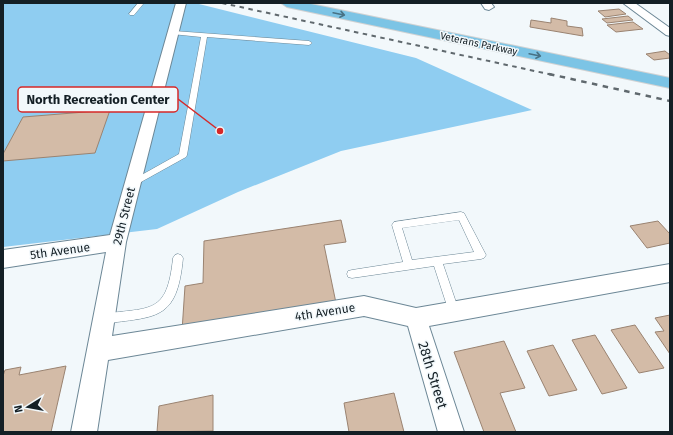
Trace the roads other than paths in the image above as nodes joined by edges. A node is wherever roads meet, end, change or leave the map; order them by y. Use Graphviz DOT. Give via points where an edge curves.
graph roads {
  1 [pos="141,3"];
  2 [pos="181,3"];
  3 [pos="287,3"];
  4 [pos="342,3"];
  5 [pos="628,3"];
  6 [pos="132,14"];
  7 [pos="174,33"];
  8 [pos="670,33"];
  9 [pos="204,35"];
  10 [pos="308,43"];
  11 [pos="585,51"];
  12 [pos="670,83"];
  13 [pos="132,184"];
  14 [pos="117,242"];
  15 [pos="178,258"];
  16 [pos="3,259"];
  17 [pos="437,262"];
  18 [pos="409,265"];
  19 [pos="352,274"];
  20 [pos="670,274"];
  21 [pos="454,311"];
  22 [pos="416,318"];
  23 [pos="103,319"];
  24 [pos="98,350"];
  25 [pos="84,432"];
  26 [pos="451,432"];
  1 -- 6 [label="lane"];
  2 -- 7 [label="street, 29th Street"];
  3 -- 12 [label="main road, Veterans Parkway, one-way"];
  4 -- 11 [label="main road, Veterans Parkway"];
  5 -- 8 [label="street"];
  7 -- 9 [label="lane"];
  7 -- 13 [label="street, 29th Street"];
  9 -- 10 [label="lane"];
  9 -- 13 [label="lane" via="183,155"];
  13 -- 14 [label="street, 29th Street"];
  14 -- 16 [label="street, 5th Avenue"];
  14 -- 23 [label="street, 29th Street"];
  15 -- 23 [label="lane" via="177,270 166,302 157,310"];
  17 -- 18 [label="lane"];
  17 -- 18 [label="lane" via="481,255 461,216 397,225"];
  17 -- 21 [label="lane"];
  18 -- 19 [label="lane"];
  20 -- 21 [label="street, 4th Avenue"];
  21 -- 22 [label="street, 4th Avenue"];
  22 -- 24 [label="street, 4th Avenue" via="364,306"];
  22 -- 26 [label="street, 28th Street"];
  23 -- 24 [label="street, 29th Street"];
  24 -- 25 [label="street, 29th Street"];
}
